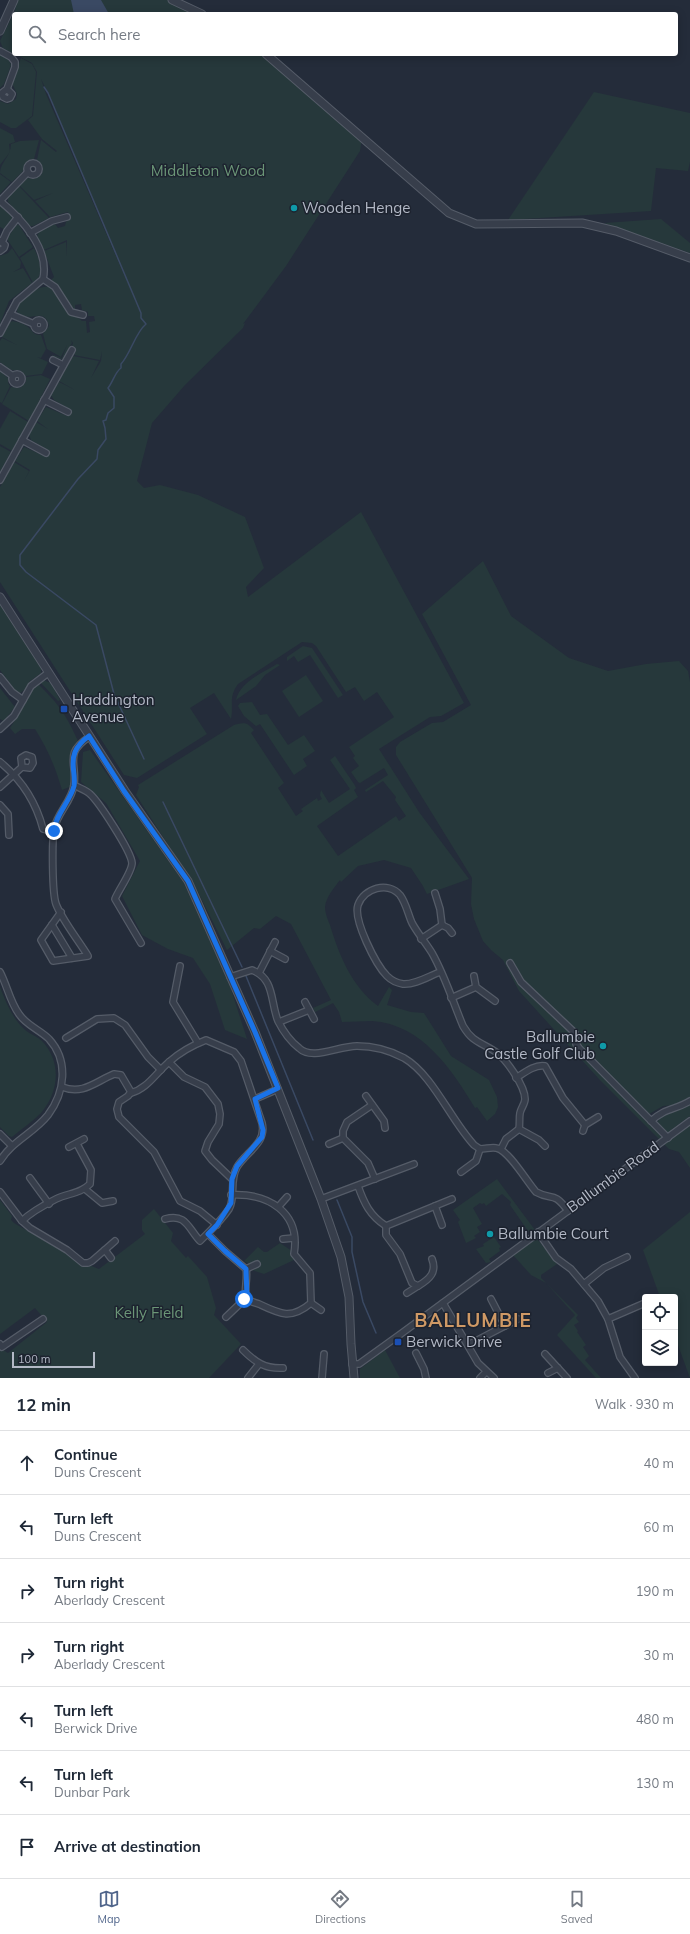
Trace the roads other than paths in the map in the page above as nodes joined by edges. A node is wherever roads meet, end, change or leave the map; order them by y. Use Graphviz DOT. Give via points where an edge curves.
graph roads {
  1 [pos="14,0"];
  2 [pos="172,0"];
  3 [pos="198,12"];
  4 [pos="0,31"];
  5 [pos="0,51"];
  6 [pos="268,56"];
  7 [pos="7,89"];
  8 [pos="28,172"];
  9 [pos="0,201"];
  10 [pos="18,217"];
  11 [pos="67,217"];
  12 [pos="30,233"];
  13 [pos="1,241"];
  14 [pos="0,251"];
  15 [pos="690,258"];
  16 [pos="43,279"];
  17 [pos="10,314"];
  18 [pos="83,315"];
  19 [pos="34,324"];
  20 [pos="0,333"];
  21 [pos="72,350"];
  22 [pos="53,360"];
  23 [pos="63,365"];
  24 [pos="0,367"];
  25 [pos="12,376"];
  26 [pos="44,400"];
  27 [pos="68,412"];
  28 [pos="22,440"];
  29 [pos="46,453"];
  30 [pos="0,480"];
  31 [pos="0,597"];
  32 [pos="48,673"];
  33 [pos="0,677"];
  34 [pos="22,700"];
  35 [pos="1,727"];
  36 [pos="89,736"];
  37 [pos="0,762"];
  38 [pos="22,767"];
  39 [pos="14,774"];
  40 [pos="74,785"];
  41 [pos="0,787"];
  42 [pos="0,805"];
  43 [pos="54,831"];
  44 [pos="9,835"];
  45 [pos="435,893"];
  46 [pos="61,912"];
  47 [pos="52,925"];
  48 [pos="442,925"];
  49 [pos="452,933"];
  50 [pos="422,938"];
  51 [pos="275,942"];
  52 [pos="141,944"];
  53 [pos="270,951"];
  54 [pos="72,958"];
  55 [pos="285,959"];
  56 [pos="510,963"];
  57 [pos="180,966"];
  58 [pos="0,972"];
  59 [pos="440,972"];
  60 [pos="259,973"];
  61 [pos="474,976"];
  62 [pos="230,977"];
  63 [pos="476,987"];
  64 [pos="451,998"];
  65 [pos="495,1001"];
  66 [pos="305,1002"];
  67 [pos="310,1010"];
  68 [pos="314,1019"];
  69 [pos="279,1022"];
  70 [pos="66,1038"];
  71 [pos="198,1043"];
  72 [pos="169,1062"];
  73 [pos="161,1070"];
  74 [pos="516,1078"];
  75 [pos="62,1087"];
  76 [pos="278,1088"];
  77 [pos="131,1094"];
  78 [pos="366,1096"];
  79 [pos="255,1099"];
  80 [pos="690,1102"];
  81 [pos="372,1105"];
  82 [pos="598,1117"];
  83 [pos="651,1121"];
  84 [pos="690,1121"];
  85 [pos="585,1125"];
  86 [pos="385,1128"];
  87 [pos="518,1129"];
  88 [pos="583,1131"];
  89 [pos="0,1134"];
  90 [pos="343,1138"];
  91 [pos="668,1138"];
  92 [pos="84,1139"];
  93 [pos="76,1144"];
  94 [pos="329,1144"];
  95 [pos="12,1146"];
  96 [pos="546,1146"];
  97 [pos="69,1147"];
  98 [pos="480,1149"];
  99 [pos="501,1149"];
  100 [pos="0,1161"];
  101 [pos="414,1164"];
  102 [pos="461,1172"];
  103 [pos="30,1178"];
  104 [pos="232,1179"];
  105 [pos="375,1179"];
  106 [pos="358,1186"];
  107 [pos="84,1189"];
  108 [pos="0,1192"];
  109 [pos="231,1194"];
  110 [pos="287,1197"];
  111 [pos="321,1199"];
  112 [pos="452,1199"];
  113 [pos="113,1201"];
  114 [pos="49,1204"];
  115 [pos="279,1206"];
  116 [pos="435,1206"];
  117 [pos="568,1211"];
  118 [pos="165,1219"];
  119 [pos="22,1221"];
  120 [pos="217,1225"];
  121 [pos="442,1225"];
  122 [pos="386,1226"];
  123 [pos="538,1232"];
  124 [pos="208,1234"];
  125 [pos="294,1238"];
  126 [pos="283,1239"];
  127 [pos="115,1241"];
  128 [pos="105,1250"];
  129 [pos="627,1257"];
  130 [pos="111,1258"];
  131 [pos="432,1259"];
  132 [pos="258,1264"];
  133 [pos="246,1269"];
  134 [pos="584,1284"];
  135 [pos="418,1286"];
  136 [pos="407,1293"];
  137 [pos="247,1297"];
  138 [pos="491,1299"];
  139 [pos="310,1303"];
  140 [pos="443,1303"];
  141 [pos="642,1304"];
  142 [pos="321,1310"];
  143 [pos="226,1317"];
  144 [pos="43,1319"];
  145 [pos="518,1319"];
  146 [pos="608,1319"];
  147 [pos="505,1326"];
  148 [pos="0,1344"];
  149 [pos="468,1345"];
  150 [pos="243,1350"];
  151 [pos="416,1353"];
  152 [pos="324,1354"];
  153 [pos="545,1354"];
  154 [pos="259,1364"];
  155 [pos="352,1364"];
  156 [pos="283,1368"];
  157 [pos="558,1368"];
  158 [pos="486,1372"];
  159 [pos="548,1373"];
  160 [pos="248,1378"];
  161 [pos="322,1378"];
  162 [pos="354,1378"];
  163 [pos="426,1378"];
  164 [pos="480,1378"];
  165 [pos="494,1378"];
  166 [pos="567,1378"];
  167 [pos="635,1378"];
  1 -- 4 [label="street"];
  2 -- 3 [label="street"];
  5 -- 7 [label="street" via="15,62"];
  6 -- 15 [label="street" via="449,213 476,224 582,224 616,231"];
  8 -- 9 [label="street"];
  9 -- 10 [label="street"];
  10 -- 12 [label="street"];
  10 -- 13 [label="street"];
  11 -- 12 [label="street" via="52,220"];
  12 -- 16 [label="street" via="44,263"];
  13 -- 14 [label="street" via="4,247"];
  16 -- 17 [label="street" via="23,294"];
  16 -- 18 [label="street" via="55,287 71,312"];
  17 -- 19 [label="street"];
  17 -- 20 [label="street"];
  21 -- 23 [label="street"];
  22 -- 23 [label="street"];
  23 -- 26 [label="street"];
  24 -- 25 [label="street"];
  26 -- 27 [label="street"];
  26 -- 28 [label="street"];
  28 -- 29 [label="street"];
  28 -- 30 [label="street"];
  31 -- 32 [label="street"];
  32 -- 34 [label="street" via="31,686"];
  32 -- 36 [label="street"];
  33 -- 34 [label="street"];
  34 -- 35 [label="street" via="14,716"];
  36 -- 40 [label="street" via="80,743 72,760"];
  36 -- 62 [label="street" via="124,791 188,881"];
  37 -- 39 [label="street"];
  38 -- 39 [label="street"];
  39 -- 41 [label="street"];
  39 -- 43 [label="street" via="28,791 43,829"];
  40 -- 43 [label="street"];
  40 -- 52 [label="street" via="90,794 101,807 128,852 132,862 130,872 115,899"];
  42 -- 44 [label="street" via="8,814"];
  43 -- 46 [label="street" via="54,888 56,904"];
  45 -- 48 [label="street"];
  46 -- 47 [label="street"];
  46 -- 54 [label="street" via="88,956"];
  47 -- 54 [label="street"];
  47 -- 54 [label="street" via="41,940 53,961"];
  48 -- 49 [label="street"];
  48 -- 50 [label="street"];
  50 -- 59 [label="street"];
  50 -- 59 [label="street" via="399,894 383,887 363,896 358,905 361,928 388,977 396,982 411,984"];
  51 -- 53 [label="street"];
  53 -- 55 [label="street"];
  53 -- 60 [label="street"];
  56 -- 83 [label="street" via="521,982 575,1033 579,1048"];
  57 -- 71 [label="street" via="173,1002"];
  58 -- 75 [label="street" via="18,1013 29,1025 48,1038 56,1049 62,1062"];
  59 -- 64 [label="street"];
  60 -- 62 [label="street" via="252,970 244,971"];
  60 -- 69 [label="street" via="269,984"];
  61 -- 63 [label="street"];
  62 -- 76 [label="street"];
  63 -- 64 [label="street"];
  63 -- 65 [label="street"];
  64 -- 74 [label="street" via="467,1033 474,1041 502,1056"];
  66 -- 67 [label="street"];
  67 -- 68 [label="street"];
  67 -- 69 [label="street"];
  69 -- 98 [label="street" via="289,1038 307,1053 315,1054 338,1047 370,1046 404,1058 428,1078 442,1102"];
  70 -- 73 [label="street" via="97,1019 114,1018 125,1025 148,1057"];
  71 -- 72 [label="street"];
  71 -- 79 [label="street" via="206,1040 234,1052 241,1061"];
  72 -- 73 [label="street"];
  72 -- 104 [label="street" via="184,1077 205,1087 218,1104 219,1124 205,1151"];
  73 -- 77 [label="street" via="144,1087"];
  74 -- 85 [label="street" via="540,1065 545,1066 563,1098"];
  74 -- 87 [label="street" via="525,1098"];
  75 -- 77 [label="street" via="72,1090 86,1088 116,1073 123,1077"];
  75 -- 95 [label="street" via="46,1117"];
  76 -- 79 [label="street"];
  76 -- 111 [label="street"];
  77 -- 120 [label="street" via="118,1106 119,1117 154,1152 180,1201 200,1211"];
  78 -- 81 [label="street"];
  79 -- 104 [label="street" via="263,1130 262,1137 237,1166"];
  80 -- 83 [label="street" via="663,1111"];
  81 -- 86 [label="street" via="384,1121"];
  81 -- 90 [label="street" via="344,1126"];
  82 -- 85 [label="street"];
  83 -- 91 [label="street"];
  84 -- 91 [label="street, Ballumbie Road"];
  85 -- 88 [label="street"];
  87 -- 96 [label="street" via="540,1140"];
  87 -- 99 [label="street" via="506,1139"];
  89 -- 95 [label="street"];
  90 -- 94 [label="street"];
  90 -- 105 [label="street" via="365,1158"];
  91 -- 117 [label="street, Ballumbie Road"];
  92 -- 93 [label="street"];
  93 -- 97 [label="street"];
  93 -- 107 [label="street" via="92,1170 90,1184"];
  95 -- 100 [label="street"];
  98 -- 99 [label="street"];
  98 -- 102 [label="street" via="476,1161"];
  99 -- 117 [label="street" via="536,1192 555,1196"];
  101 -- 105 [label="street"];
  103 -- 114 [label="street"];
  104 -- 109 [label="street"];
  105 -- 106 [label="street"];
  106 -- 111 [label="street"];
  106 -- 122 [label="street" via="369,1212"];
  107 -- 113 [label="street" via="102,1203"];
  107 -- 114 [label="street"];
  108 -- 119 [label="street"];
  109 -- 115 [label="street" via="258,1196"];
  109 -- 120 [label="street" via="229,1208"];
  110 -- 115 [label="street"];
  111 -- 155 [label="street" via="341,1257 349,1297"];
  112 -- 116 [label="street"];
  114 -- 119 [label="street"];
  115 -- 125 [label="street" via="293,1228"];
  116 -- 121 [label="street"];
  116 -- 122 [label="street"];
  117 -- 123 [label="street, Ballumbie Road"];
  118 -- 124 [label="street" via="178,1217 200,1241"];
  119 -- 128 [label="street" via="83,1262 92,1261"];
  120 -- 124 [label="street"];
  122 -- 135 [label="street" via="386,1234 400,1254 412,1282"];
  123 -- 134 [label="street" via="556,1258"];
  123 -- 140 [label="street, Ballumbie Road"];
  124 -- 133 [label="street"];
  125 -- 126 [label="street"];
  125 -- 139 [label="street" via="294,1254 310,1273"];
  127 -- 128 [label="street"];
  128 -- 130 [label="street"];
  129 -- 134 [label="street" via="604,1268"];
  131 -- 135 [label="street" via="435,1267 433,1274"];
  132 -- 133 [label="street"];
  133 -- 137 [label="street"];
  134 -- 146 [label="street"];
  135 -- 136 [label="street"];
  137 -- 139 [label="street" via="280,1314 297,1313"];
  137 -- 143 [label="street"];
  138 -- 147 [label="street"];
  139 -- 142 [label="street"];
  140 -- 149 [label="street"];
  140 -- 155 [label="street, Ballumbie Road" via="359,1364"];
  141 -- 146 [label="street"];
  144 -- 148 [label="street" via="2,1347"];
  145 -- 147 [label="street"];
  146 -- 167 [label="street" via="620,1357"];
  147 -- 149 [label="street"];
  149 -- 158 [label="street"];
  150 -- 154 [label="street"];
  151 -- 163 [label="street"];
  152 -- 161 [label="street"];
  153 -- 157 [label="street"];
  154 -- 156 [label="street"];
  154 -- 160 [label="street"];
  155 -- 162 [label="street"];
  157 -- 159 [label="street"];
  157 -- 166 [label="street"];
  158 -- 164 [label="street"];
  158 -- 165 [label="street"];
}
